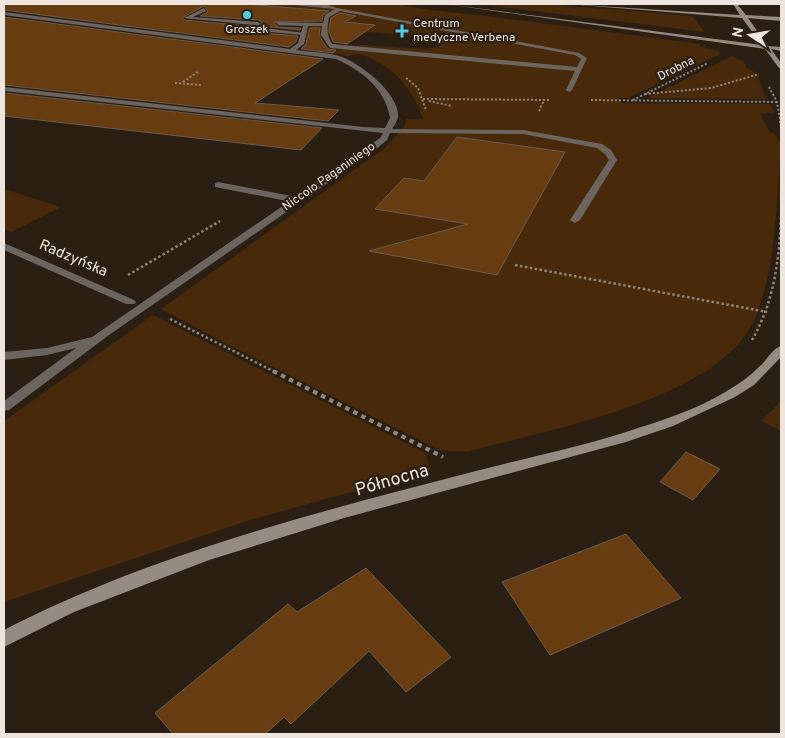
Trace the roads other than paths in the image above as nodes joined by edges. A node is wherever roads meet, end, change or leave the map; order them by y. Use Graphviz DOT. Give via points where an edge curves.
graph roads {
  1 [pos="286,4"];
  2 [pos="320,4"];
  3 [pos="446,4"];
  4 [pos="569,4"];
  5 [pos="735,4"];
  6 [pos="337,9"];
  7 [pos="204,10"];
  8 [pos="4,13"];
  9 [pos="744,17"];
  10 [pos="781,19"];
  11 [pos="278,23"];
  12 [pos="325,24"];
  13 [pos="306,25"];
  14 [pos="302,33"];
  15 [pos="766,47"];
  16 [pos="781,49"];
  17 [pos="292,50"];
  18 [pos="781,68"];
  19 [pos="580,69"];
  20 [pos="4,89"];
  21 [pos="569,90"];
  22 [pos="389,131"];
  23 [pos="218,185"];
  24 [pos="297,200"];
  25 [pos="575,220"];
  26 [pos="4,246"];
  27 [pos="130,302"];
  28 [pos="105,334"];
  29 [pos="781,350"];
  30 [pos="4,356"];
  31 [pos="4,408"];
  32 [pos="4,639"];
  1 -- 6 [label="street"];
  2 -- 6 [label="street"];
  3 -- 15 [label="street"];
  4 -- 9 [label="street"];
  5 -- 9 [label="street"];
  6 -- 12 [label="street" via="328,16"];
  6 -- 19 [label="street" via="577,54 584,58"];
  7 -- 14 [label="street" via="187,18 258,24 252,28"];
  8 -- 17 [label="street, Niccolo Paganiniego"];
  9 -- 10 [label="street"];
  9 -- 15 [label="street"];
  11 -- 13 [label="street"];
  12 -- 13 [label="street"];
  12 -- 19 [label="street" via="324,35 330,46"];
  13 -- 14 [label="street"];
  14 -- 17 [label="street" via="301,44"];
  15 -- 16 [label="street"];
  15 -- 18 [label="street"];
  17 -- 22 [label="street, Niccolo Paganiniego" via="337,57 370,78 388,98 393,111"];
  19 -- 21 [label="street"];
  20 -- 22 [label="street"];
  22 -- 24 [label="street, Niccolo Paganiniego" via="367,152"];
  22 -- 25 [label="street" via="523,132 599,146 613,160"];
  23 -- 24 [label="street"];
  24 -- 28 [label="street, Niccolo Paganiniego"];
  26 -- 27 [label="street, Radzyńska"];
  28 -- 30 [label="street, Niccolo Paganiniego" via="66,349"];
  28 -- 31 [label="street, Niccolo Paganiniego"];
  29 -- 32 [label="street, Północna" via="758,376 730,395 678,420 190,559 67,607"];
}
